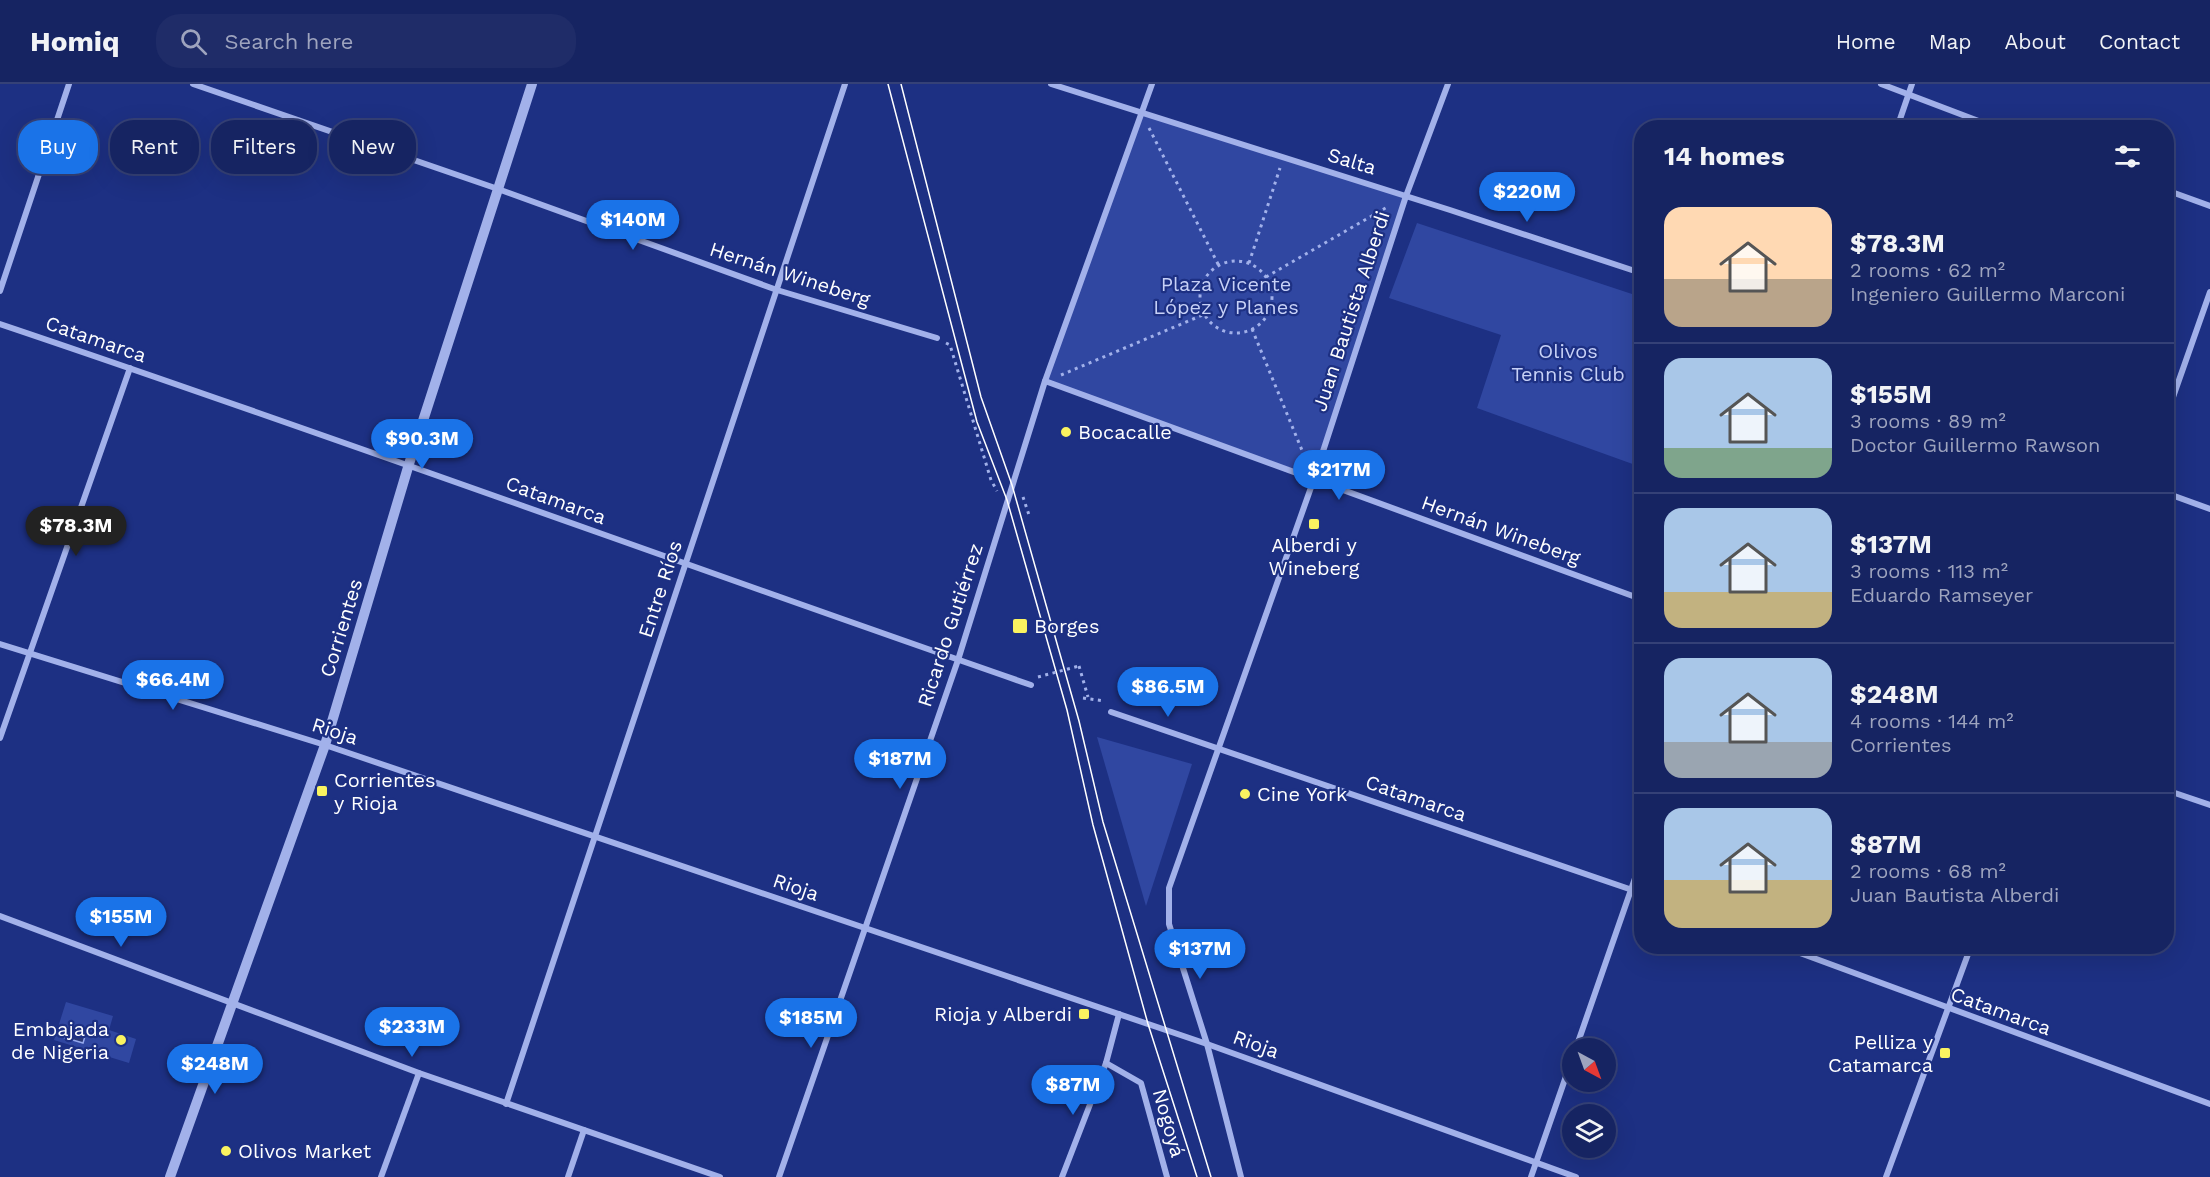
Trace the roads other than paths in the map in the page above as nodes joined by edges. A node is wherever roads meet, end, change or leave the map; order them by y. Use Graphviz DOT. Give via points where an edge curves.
graph roads {
  1 [pos="69,84"];
  2 [pos="193,84"];
  3 [pos="532,84"];
  4 [pos="845,84"];
  5 [pos="1051,84"];
  6 [pos="1152,84"];
  7 [pos="1448,84"];
  8 [pos="1881,84"];
  9 [pos="1912,84"];
  10 [pos="1908,95"];
  11 [pos="1142,112"];
  12 [pos="1900,120"];
  13 [pos="1975,120"];
  14 [pos="498,189"];
  15 [pos="2174,193"];
  16 [pos="1406,196"];
  17 [pos="2210,206"];
  18 [pos="1634,271"];
  19 [pos="777,290"];
  20 [pos="0,291"];
  21 [pos="2210,292"];
  22 [pos="0,324"];
  23 [pos="937,338"];
  24 [pos="130,368"];
  25 [pos="1045,381"];
  26 [pos="2174,394"];
  27 [pos="409,464"];
  28 [pos="1314,479"];
  29 [pos="2174,496"];
  30 [pos="2210,509"];
  31 [pos="685,565"];
  32 [pos="1634,596"];
  33 [pos="0,644"];
  34 [pos="29,654"];
  35 [pos="958,660"];
  36 [pos="1031,685"];
  37 [pos="1111,712"];
  38 [pos="0,738"];
  39 [pos="325,745"];
  40 [pos="1217,746"];
  41 [pos="2174,793"];
  42 [pos="2210,805"];
  43 [pos="595,837"];
  44 [pos="1634,881"];
  45 [pos="1631,890"];
  46 [pos="1634,891"];
  47 [pos="0,916"];
  48 [pos="865,928"];
  49 [pos="1802,954"];
  50 [pos="1968,954"];
  51 [pos="234,1002"];
  52 [pos="1948,1009"];
  53 [pos="1119,1014"];
  54 [pos="1579,1038"];
  55 [pos="1207,1044"];
  56 [pos="1106,1063"];
  57 [pos="419,1073"];
  58 [pos="1562,1088"];
  59 [pos="506,1104"];
  60 [pos="2210,1104"];
  61 [pos="584,1131"];
  62 [pos="1536,1163"];
  63 [pos="170,1177"];
  64 [pos="381,1177"];
  65 [pos="568,1177"];
  66 [pos="720,1177"];
  67 [pos="779,1177"];
  68 [pos="1062,1177"];
  69 [pos="1167,1177"];
  70 [pos="1241,1177"];
  71 [pos="1531,1177"];
  72 [pos="1576,1177"];
  73 [pos="1886,1177"];
  1 -- 20 [label="street"];
  2 -- 14 [label="street, Hernán Wineberg"];
  3 -- 14 [label="street, Corrientes"];
  4 -- 19 [label="street, Entre Ríos"];
  5 -- 11 [label="street, Salta"];
  6 -- 11 [label="street, Ricardo Gutiérrez"];
  7 -- 16 [label="street, Juan Bautista Alberdi"];
  8 -- 10 [label="street"];
  9 -- 10 [label="street"];
  10 -- 12 [label="street"];
  10 -- 13 [label="street"];
  11 -- 16 [label="street, Salta"];
  11 -- 25 [label="street, Ricardo Gutiérrez"];
  14 -- 19 [label="street, Hernán Wineberg"];
  14 -- 27 [label="street, Corrientes"];
  15 -- 17 [label="street"];
  16 -- 18 [label="street, Salta"];
  16 -- 28 [label="street, Juan Bautista Alberdi"];
  19 -- 23 [label="street, Hernán Wineberg"];
  19 -- 31 [label="street, Entre Ríos"];
  21 -- 26 [label="street"];
  22 -- 24 [label="street, Catamarca"];
  24 -- 27 [label="street, Catamarca"];
  24 -- 34 [label="street"];
  25 -- 28 [label="street, Hernán Wineberg"];
  25 -- 35 [label="street, Ricardo Gutiérrez"];
  27 -- 31 [label="street, Catamarca"];
  27 -- 39 [label="street, Corrientes"];
  28 -- 32 [label="street, Hernán Wineberg"];
  28 -- 40 [label="street, Juan Bautista Alberdi"];
  29 -- 30 [label="street"];
  31 -- 35 [label="street, Catamarca"];
  31 -- 43 [label="street, Entre Ríos"];
  33 -- 34 [label="street, Rioja"];
  34 -- 38 [label="street"];
  34 -- 39 [label="street, Rioja"];
  35 -- 36 [label="street, Catamarca"];
  35 -- 48 [label="street, Ricardo Gutiérrez"];
  37 -- 40 [label="street, Catamarca"];
  39 -- 43 [label="street, Rioja"];
  39 -- 51 [label="street, Corrientes"];
  40 -- 45 [label="street, Catamarca"];
  40 -- 55 [label="street, Juan Bautista Alberdi" via="1169,888 1169,924"];
  41 -- 42 [label="street"];
  43 -- 48 [label="street, Rioja"];
  43 -- 59 [label="street, Entre Ríos"];
  44 -- 45 [label="street"];
  45 -- 46 [label="street, Catamarca"];
  45 -- 54 [label="street"];
  47 -- 51 [label="street"];
  48 -- 53 [label="street, Rioja"];
  48 -- 67 [label="street, Ricardo Gutiérrez"];
  49 -- 52 [label="street, Catamarca"];
  50 -- 52 [label="street"];
  51 -- 57 [label="street"];
  51 -- 63 [label="street, Corrientes"];
  52 -- 60 [label="street, Catamarca"];
  52 -- 73 [label="street"];
  53 -- 55 [label="street, Rioja"];
  53 -- 56 [label="street"];
  55 -- 62 [label="street, Rioja"];
  55 -- 70 [label="street, Juan Bautista Alberdi"];
  56 -- 68 [label="street"];
  56 -- 69 [label="street, Nogoyá" via="1140,1083"];
  57 -- 59 [label="street"];
  57 -- 64 [label="street"];
  58 -- 62 [label="street"];
  59 -- 61 [label="street"];
  61 -- 65 [label="street"];
  61 -- 66 [label="street"];
  62 -- 71 [label="street"];
  62 -- 72 [label="street, Rioja"];
}
